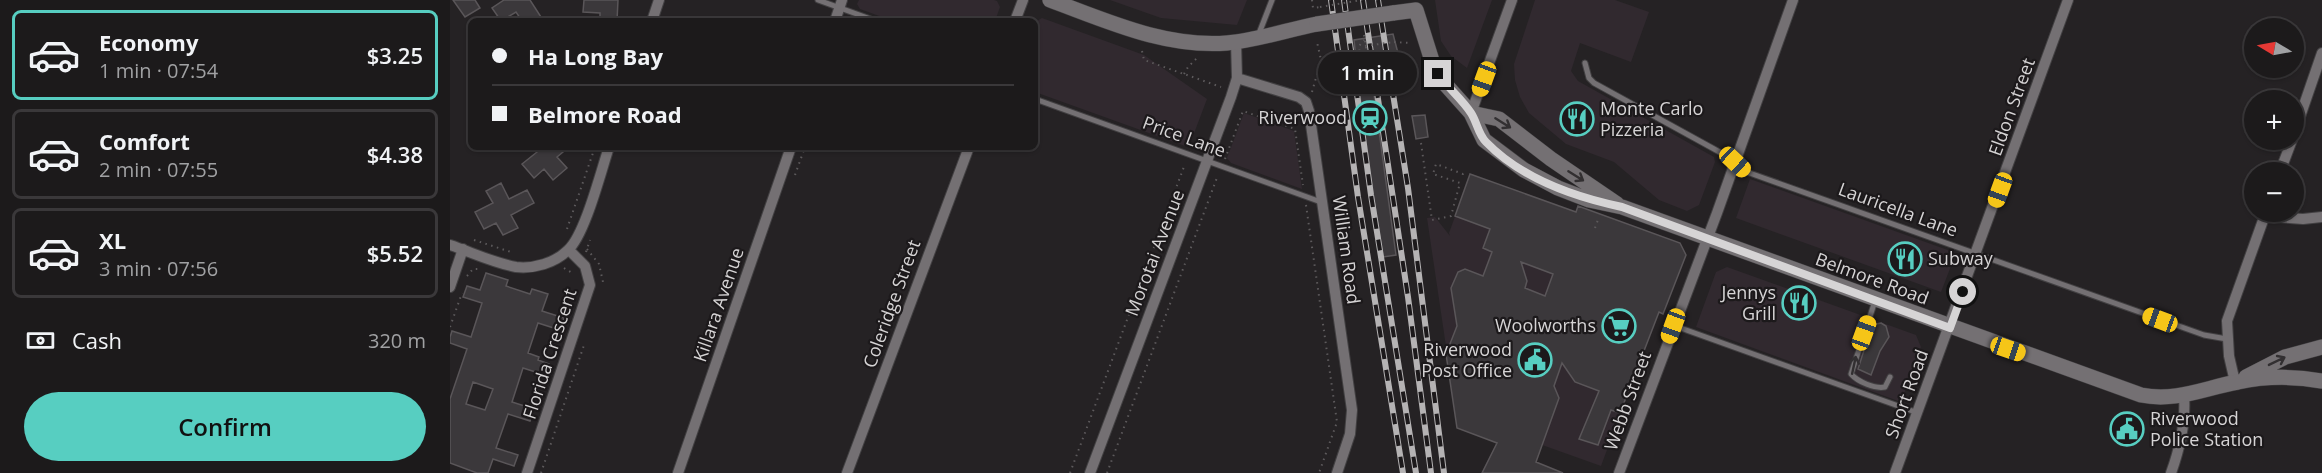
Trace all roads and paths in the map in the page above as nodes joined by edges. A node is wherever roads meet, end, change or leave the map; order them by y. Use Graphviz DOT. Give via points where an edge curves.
graph roads {
  1 [pos="659,0"];
  2 [pos="818,0"];
  3 [pos="1023,0"];
  4 [pos="1050,0"];
  5 [pos="1272,0"];
  6 [pos="1312,0"];
  7 [pos="1362,0"];
  8 [pos="1512,0"];
  9 [pos="1793,0"];
  10 [pos="2068,0"];
  11 [pos="841,4"];
  12 [pos="653,18"];
  13 [pos="870,18"];
  14 [pos="1016,18"];
  15 [pos="1364,35"];
  16 [pos="1257,37"];
  17 [pos="1364,40"];
  18 [pos="1236,42"];
  19 [pos="1317,42"];
  20 [pos="1410,43"];
  21 [pos="1365,46"];
  22 [pos="1142,51"];
  23 [pos="2322,53"];
  24 [pos="1369,55"];
  25 [pos="1198,57"];
  26 [pos="1360,57"];
  27 [pos="1354,58"];
  28 [pos="1585,63"];
  29 [pos="1185,74"];
  30 [pos="1237,78"];
  31 [pos="1216,86"];
  32 [pos="1375,91"];
  33 [pos="1366,92"];
  34 [pos="1358,94"];
  35 [pos="1038,100"];
  36 [pos="1306,102"];
  37 [pos="2304,105"];
  38 [pos="1471,113"];
  39 [pos="1421,143"];
  40 [pos="594,150"];
  41 [pos="608,150"];
  42 [pos="790,150"];
  43 [pos="968,150"];
  44 [pos="1187,159"];
  45 [pos="1207,161"];
  46 [pos="1735,162"];
  47 [pos="1222,166"];
  48 [pos="1460,183"];
  49 [pos="1305,196"];
  50 [pos="1322,202"];
  51 [pos="1622,207"];
  52 [pos="1599,217"];
  53 [pos="2322,217"];
  54 [pos="2304,219"];
  55 [pos="2263,222"];
  56 [pos="1595,228"];
  57 [pos="566,232"];
  58 [pos="591,238"];
  59 [pos="472,239"];
  60 [pos="1706,239"];
  61 [pos="450,245"];
  62 [pos="463,249"];
  63 [pos="569,250"];
  64 [pos="512,253"];
  65 [pos="1977,254"];
  66 [pos="579,258"];
  67 [pos="482,270"];
  68 [pos="558,272"];
  69 [pos="466,278"];
  70 [pos="450,287"];
  71 [pos="463,288"];
  72 [pos="1875,301"];
  73 [pos="1673,326"];
  74 [pos="450,327"];
  75 [pos="1950,328"];
  76 [pos="2227,339"];
  77 [pos="2322,347"];
  78 [pos="1890,377"];
  79 [pos="2322,381"];
  80 [pos="2235,382"];
  81 [pos="2184,396"];
  82 [pos="1918,413"];
  83 [pos="527,473"];
  84 [pos="678,473"];
  85 [pos="847,473"];
  86 [pos="1070,473"];
  87 [pos="1090,473"];
  88 [pos="1107,473"];
  89 [pos="1319,473"];
  90 [pos="1337,473"];
  91 [pos="1619,473"];
  92 [pos="1895,473"];
  93 [pos="2171,473"];
  1 -- 12 [label="street"];
  2 -- 11 [label="lane"];
  3 -- 14 [label="street"];
  4 -- 18 [label="main road, Belmore Road" via="1154,37 1201,43"];
  5 -- 16 [label="lane"];
  6 -- 7 [label="path, bridge" via="1313,8"];
  8 -- 38 [label="street"];
  9 -- 46 [label="street, Webb Street"];
  10 -- 65 [label="street, Eldon Street"];
  11 -- 13 [label="lane"];
  15 -- 17 [label="path"];
  16 -- 18 [label="main road, Belmore Road"];
  16 -- 38 [label="main road, Belmore Road, bridge" via="1416,10 1433,64"];
  17 -- 21 [label="path"];
  17 -- 26 [label="path" via="1359,46"];
  18 -- 30 [label="street, Morotai Avenue"];
  19 -- 36 [label="path" via="1321,60 1314,89"];
  20 -- 21 [label="path, bridge"];
  21 -- 33 [label="path" via="1361,62"];
  22 -- 29 [label="path" via="1144,60"];
  23 -- 37 [label="street"];
  24 -- 26 [label="path"];
  25 -- 29 [label="path"];
  26 -- 27 [label="path"];
  28 -- 46 [label="lane, Lauricella Lane" via="1594,83"];
  29 -- 31 [label="path"];
  30 -- 36 [label="street"];
  30 -- 45 [label="street, Morotai Avenue"];
  32 -- 33 [label="path"];
  33 -- 34 [label="path"];
  35 -- 45 [label="lane, Price Lane"];
  36 -- 50 [label="street, William Road"];
  38 -- 51 [label="main road, Belmore Road, one-way" via="1499,119"];
  38 -- 51 [label="main road, Belmore Road" via="1484,140 1524,170 1588,200"];
  39 -- 48 [label="path" via="1432,220 1451,216"];
  40 -- 57 [label="path"];
  41 -- 63 [label="street" via="581,228"];
  42 -- 84 [label="street, Killara Avenue"];
  43 -- 85 [label="street, Coleridge Street"];
  44 -- 86 [label="path"];
  45 -- 47 [label="lane, Price Lane"];
  45 -- 87 [label="street, Morotai Avenue"];
  46 -- 60 [label="street, Webb Street"];
  46 -- 65 [label="lane, Lauricella Lane" via="1744,171"];
  47 -- 49 [label="lane, Price Lane"];
  47 -- 49 [label="path" via="1243,111 1295,129"];
  47 -- 88 [label="path"];
  48 -- 48 [label="path" via="1433,174 1437,164 1464,172"];
  49 -- 50 [label="lane, Price Lane"];
  49 -- 89 [label="path" via="1337,422"];
  50 -- 90 [label="street, William Road" via="1352,410 1350,434"];
  51 -- 60 [label="main road, Belmore Road"];
  52 -- 56 [label="path"];
  53 -- 54 [label="street"];
  55 -- 76 [label="street" via="2229,314"];
  58 -- 66 [label="path"];
  59 -- 64 [label="path"];
  60 -- 72 [label="main road, Belmore Road"];
  60 -- 73 [label="street, Webb Street"];
  61 -- 62 [label="street"];
  62 -- 63 [label="street" via="508,265 526,267 546,264"];
  62 -- 70 [label="street"];
  63 -- 66 [label="street, Florida Crescent"];
  65 -- 75 [label="street, Eldon Street"];
  65 -- 76 [label="lane, Lauricella Lane" via="2204,335"];
  66 -- 68 [label="path"];
  66 -- 83 [label="street, Florida Crescent" via="590,285"];
  67 -- 69 [label="path" via="473,269"];
  71 -- 74 [label="path"];
  72 -- 75 [label="main road, Belmore Road"];
  78 -- 72 [label="lane, one-way" via="1885,387 1880,388 1851,375"];
  73 -- 82 [label="lane"];
  73 -- 91 [label="street, Webb Street"];
  75 -- 81 [label="main road, Belmore Road" via="2130,393 2153,398"];
  75 -- 82 [label="street, Short Road"];
  76 -- 80 [label="street"];
  80 -- 77 [label="main road, one-way" via="2285,357"];
  79 -- 80 [label="main road, Belmore Road" via="2280,377"];
  80 -- 81 [label="main road, Belmore Road"];
  81 -- 93 [label="street" via="2181,445"];
  82 -- 92 [label="street, Short Road"];
}
